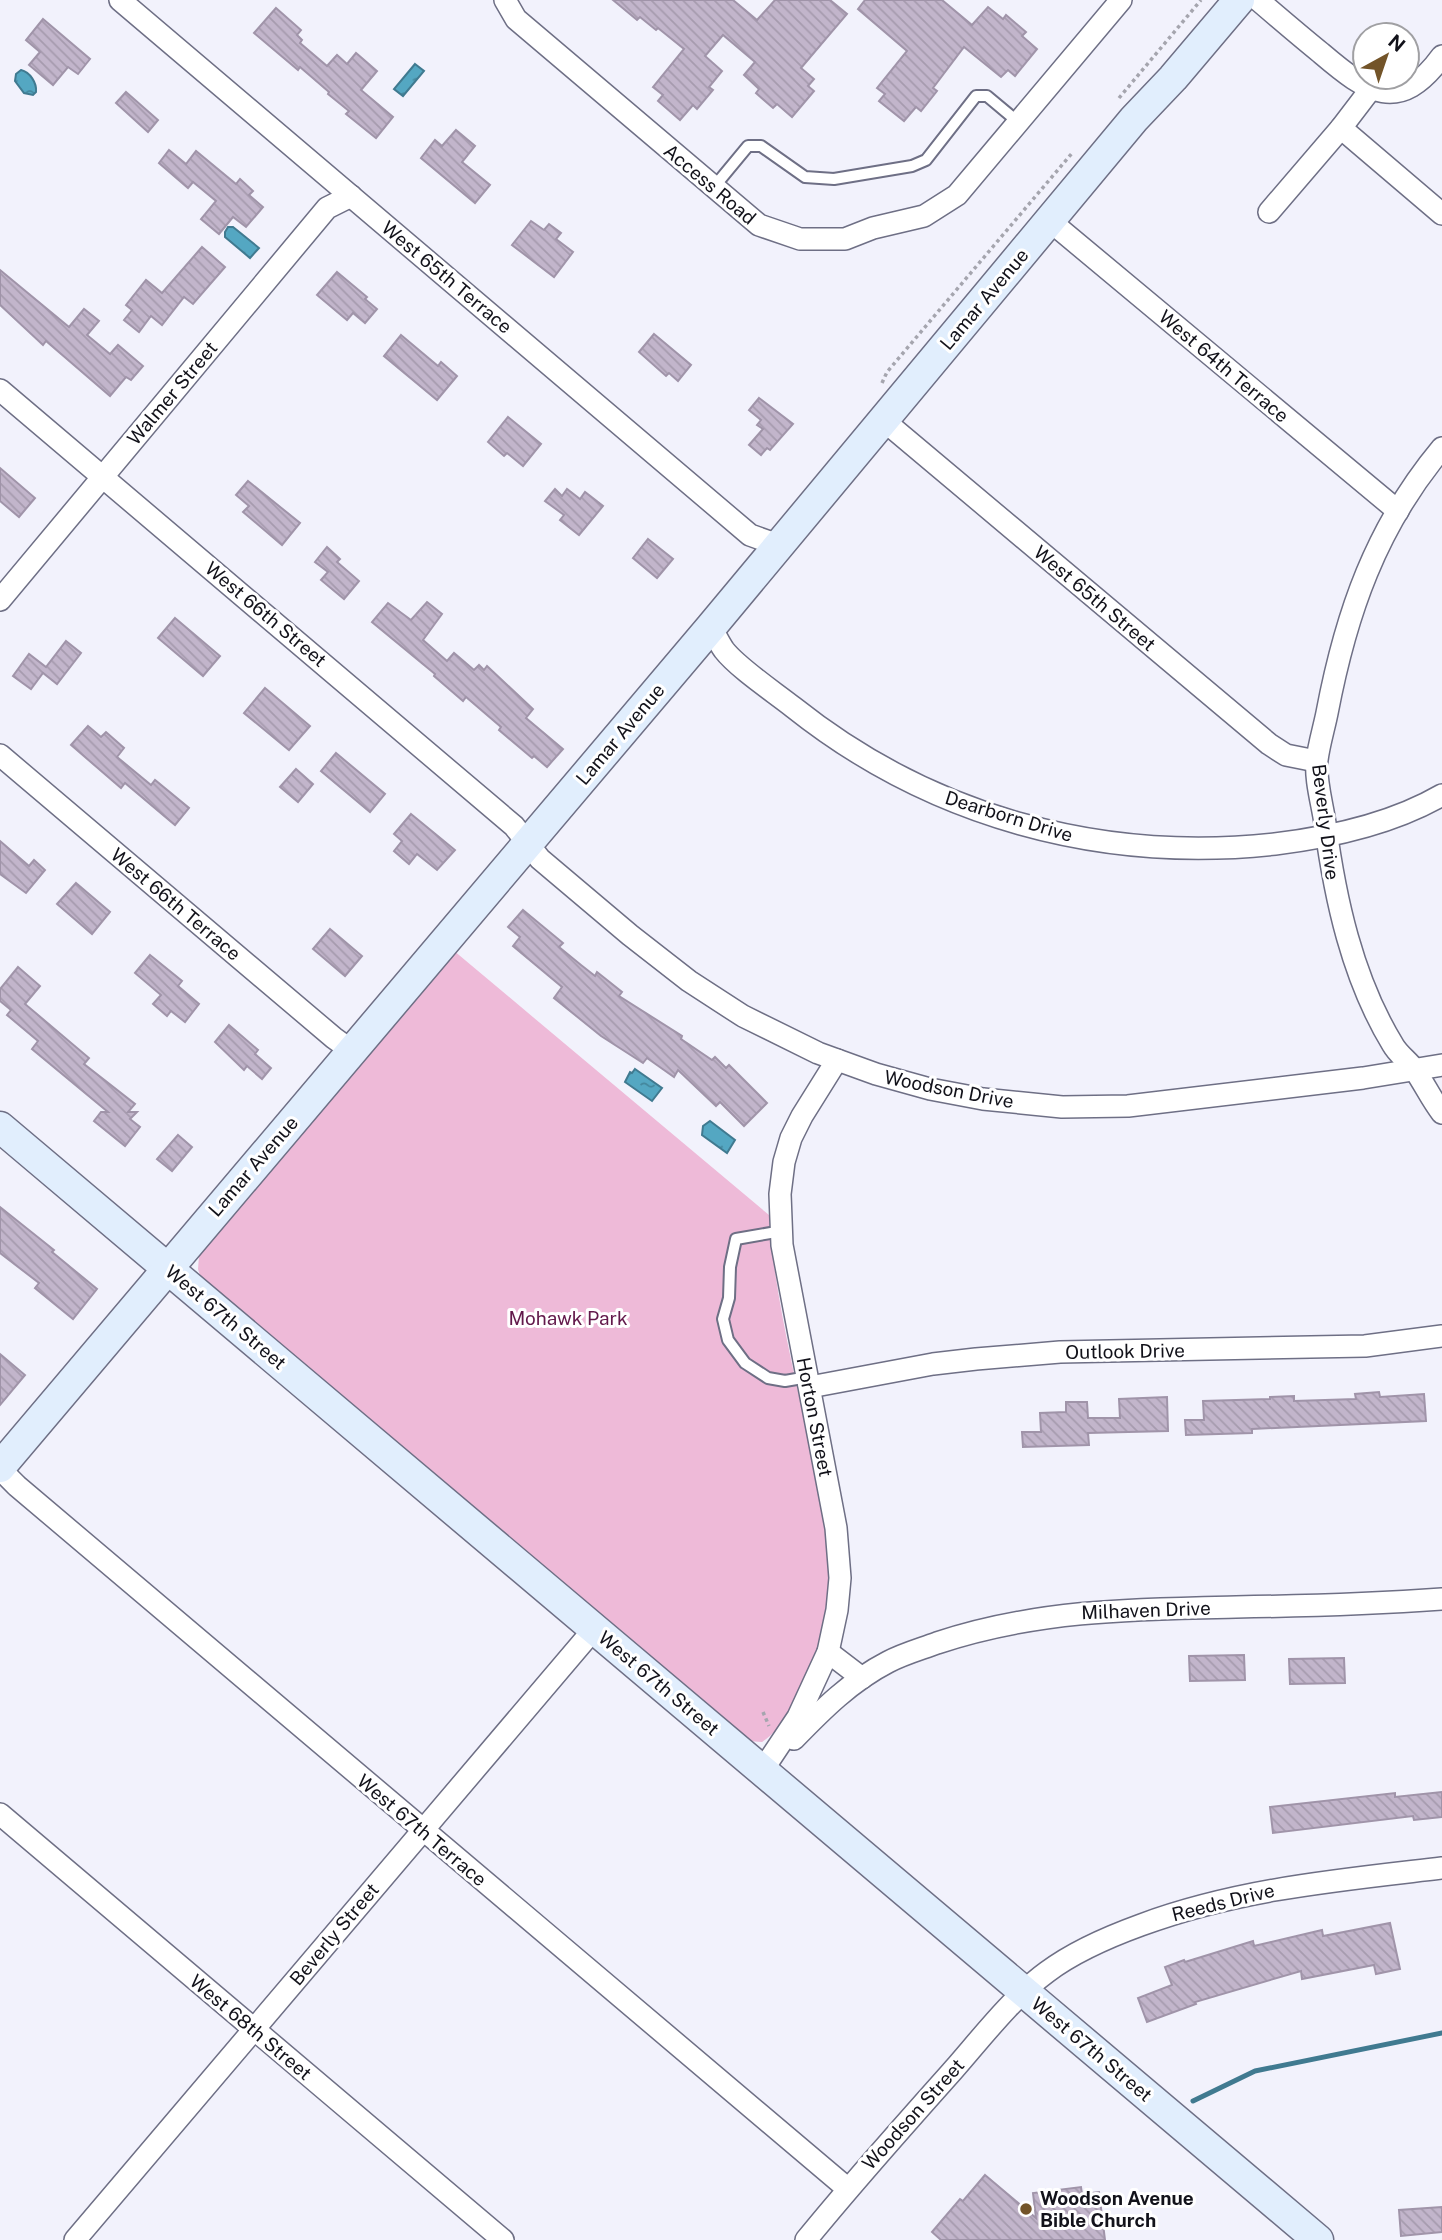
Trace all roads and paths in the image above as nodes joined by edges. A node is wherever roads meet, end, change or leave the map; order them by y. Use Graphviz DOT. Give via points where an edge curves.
graph roads {
  1 [pos="120,0"];
  2 [pos="505,0"];
  3 [pos="1121,0"];
  4 [pos="1238,2"];
  5 [pos="1442,56"];
  6 [pos="1351,77"];
  7 [pos="1421,80"];
  8 [pos="1369,91"];
  9 [pos="1376,91"];
  10 [pos="1398,91"];
  11 [pos="1018,122"];
  12 [pos="1341,128"];
  13 [pos="714,187"];
  14 [pos="351,196"];
  15 [pos="1269,212"];
  16 [pos="1442,214"];
  17 [pos="1050,220"];
  18 [pos="0,390"];
  19 [pos="882,419"];
  20 [pos="1442,448"];
  21 [pos="102,476"];
  22 [pos="1398,511"];
  23 [pos="778,545"];
  24 [pos="0,600"];
  25 [pos="711,627"];
  26 [pos="0,755"];
  27 [pos="1316,761"];
  28 [pos="1442,795"];
  29 [pos="1326,835"];
  30 [pos="527,844"];
  31 [pos="352,1051"];
  32 [pos="837,1060"];
  33 [pos="1442,1065"];
  34 [pos="1414,1070"];
  35 [pos="1442,1114"];
  36 [pos="0,1126"];
  37 [pos="782,1231"];
  38 [pos="167,1268"];
  39 [pos="1442,1336"];
  40 [pos="809,1382"];
  41 [pos="0,1468"];
  42 [pos="1442,1599"];
  43 [pos="594,1629"];
  44 [pos="828,1652"];
  45 [pos="862,1678"];
  46 [pos="762,1771"];
  47 [pos="0,1814"];
  48 [pos="422,1830"];
  49 [pos="1442,1868"];
  50 [pos="1025,1993"];
  51 [pos="253,2029"];
  52 [pos="848,2189"];
  53 [pos="75,2240"];
  54 [pos="503,2240"];
  55 [pos="806,2240"];
  56 [pos="1318,2240"];
  1 -- 14 [label="street, West 65th Terrace"];
  2 -- 13 [label="street, Access Road" via="516,19"];
  3 -- 11 [label="street, Access Road"];
  4 -- 6 [label="street"];
  4 -- 17 [label="street, Lamar Avenue"];
  5 -- 7 [label="street"];
  8 -- 12 [label="street"];
  9 -- 10 [label="street"];
  11 -- 13 [label="street, Access Road" via="957,195 924,216 845,239 800,239 759,225"];
  11 -- 13 [label="lane" via="987,96 976,96 926,160 912,166 834,179 805,177 761,146 748,146"];
  12 -- 15 [label="street"];
  12 -- 16 [label="street"];
  14 -- 21 [label="street, Walmer Street" via="327,208"];
  14 -- 23 [label="street, West 65th Terrace" via="750,535"];
  17 -- 19 [label="street, Lamar Avenue"];
  17 -- 22 [label="street, West 64th Terrace"];
  18 -- 21 [label="street, West 66th Street"];
  19 -- 23 [label="street, Lamar Avenue"];
  19 -- 27 [label="street, West 65th Street" via="1269,744 1286,755"];
  20 -- 22 [label="street, Beverly Drive"];
  21 -- 24 [label="street, Walmer Street"];
  21 -- 30 [label="street, West 66th Street" via="514,826"];
  22 -- 27 [label="street, Beverly Drive" via="1358,590"];
  23 -- 25 [label="street, Lamar Avenue"];
  25 -- 29 [label="street, Dearborn Drive" via="724,650 818,727 887,770 972,810 1053,833 1167,849 1236,848"];
  25 -- 30 [label="street, Lamar Avenue"];
  26 -- 31 [label="street, West 66th Terrace"];
  27 -- 29 [label="street, Beverly Drive"];
  28 -- 29 [label="street, Dearborn Drive" via="1400,815"];
  29 -- 34 [label="street, Beverly Drive" via="1349,944 1394,1046"];
  30 -- 31 [label="street, Lamar Avenue"];
  30 -- 32 [label="street, Woodson Drive" via="689,981 784,1038"];
  31 -- 38 [label="street, Lamar Avenue"];
  32 -- 34 [label="street, Woodson Drive" via="930,1089 1062,1107 1128,1106"];
  32 -- 37 [label="street, Horton Street" via="811,1099 784,1162"];
  33 -- 34 [label="street, Woodson Drive"];
  34 -- 35 [label="street, Beverly Drive"];
  36 -- 38 [label="street, West 67th Street"];
  37 -- 40 [label="street, Horton Street"];
  37 -- 40 [label="lane" via="736,1239 723,1319 728,1340 745,1363 768,1378"];
  38 -- 41 [label="street, Lamar Avenue"];
  38 -- 43 [label="street, West 67th Street"];
  39 -- 40 [label="street, Outlook Drive" via="1366,1346 1059,1352"];
  40 -- 44 [label="street, Horton Street" via="840,1578"];
  41 -- 48 [label="street, West 67th Terrace"];
  42 -- 45 [label="street, Milhaven Drive" via="1057,1615 957,1636 887,1662"];
  43 -- 46 [label="street, West 67th Street"];
  43 -- 48 [label="street, Beverly Street"];
  44 -- 45 [label="street"];
  44 -- 46 [label="street, Horton Street" via="798,1717"];
  45 -- 46 [label="street, Milhaven Drive" via="824,1708"];
  46 -- 50 [label="street, West 67th Street"];
  47 -- 51 [label="street, West 68th Street"];
  48 -- 51 [label="street, Beverly Street"];
  48 -- 52 [label="street, West 67th Terrace"];
  49 -- 50 [label="street, Reeds Drive" via="1242,1894 1180,1910 1080,1952 1045,1973"];
  50 -- 52 [label="street, Woodson Street"];
  50 -- 56 [label="street, West 67th Street"];
  51 -- 53 [label="street, Beverly Street"];
  51 -- 54 [label="street, West 68th Street"];
  52 -- 55 [label="street, Woodson Street"];
}
